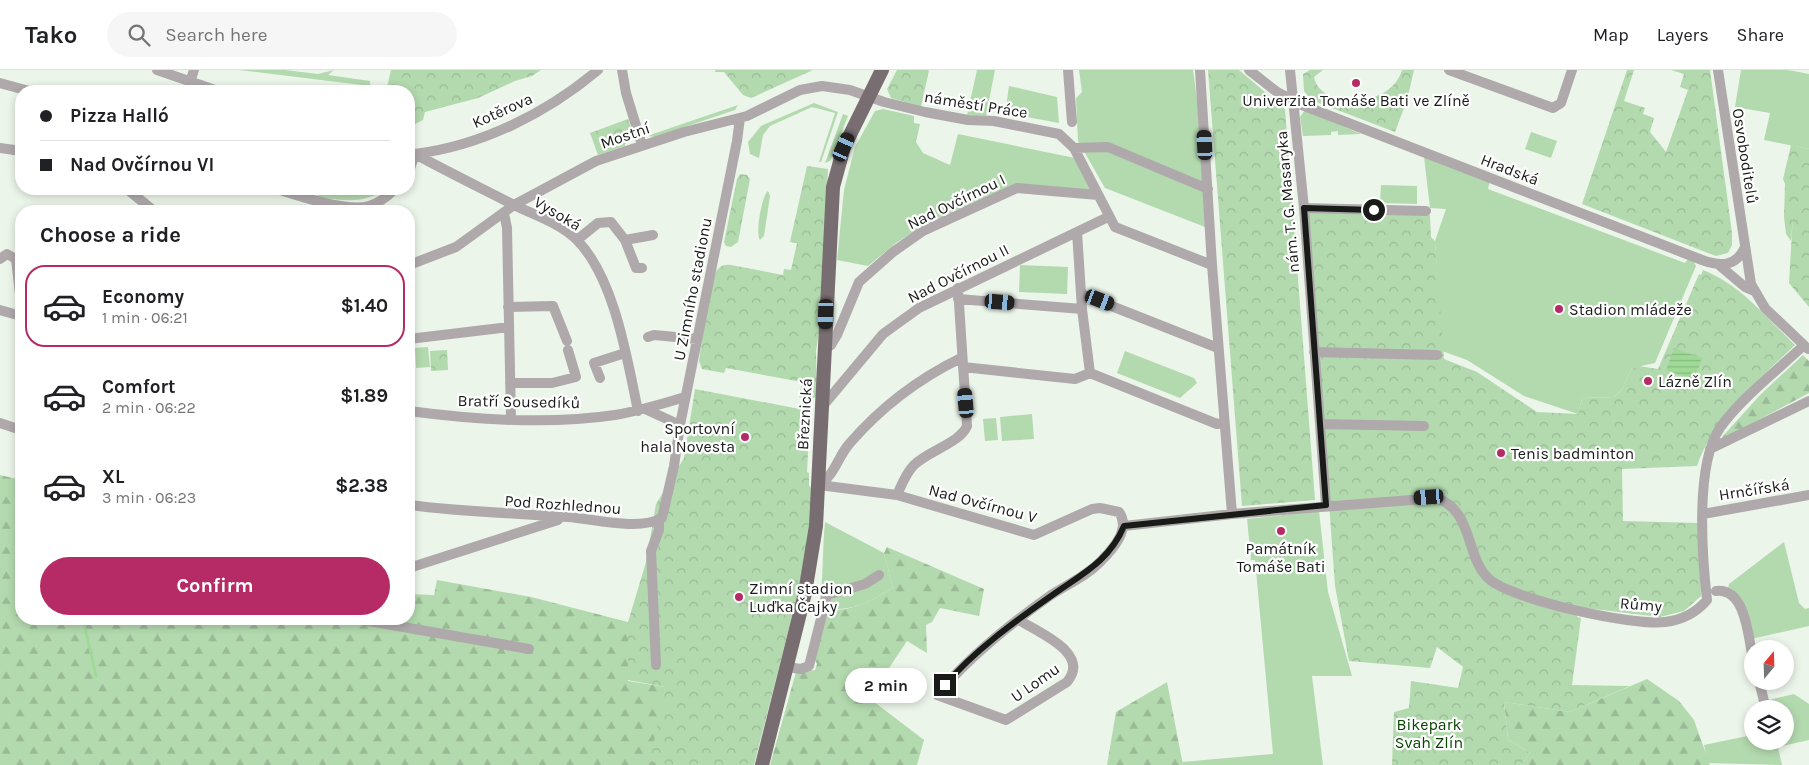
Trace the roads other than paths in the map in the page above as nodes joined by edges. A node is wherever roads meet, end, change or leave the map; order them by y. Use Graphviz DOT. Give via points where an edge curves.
graph roads {
  1 [pos="157,70"];
  2 [pos="194,70"];
  3 [pos="598,70"];
  4 [pos="622,70"];
  5 [pos="882,70"];
  6 [pos="1068,70"];
  7 [pos="1200,70"];
  8 [pos="1249,70"];
  9 [pos="1290,70"];
  10 [pos="1449,70"];
  11 [pos="1572,70"];
  12 [pos="1718,70"];
  13 [pos="190,82"];
  14 [pos="0,83"];
  15 [pos="199,85"];
  16 [pos="15,87"];
  17 [pos="869,96"];
  18 [pos="1291,100"];
  19 [pos="740,118"];
  20 [pos="1072,122"];
  21 [pos="642,145"];
  22 [pos="0,148"];
  23 [pos="1074,148"];
  24 [pos="15,150"];
  25 [pos="415,154"];
  26 [pos="415,156"];
  27 [pos="1208,189"];
  28 [pos="134,195"];
  29 [pos="297,195"];
  30 [pos="387,195"];
  31 [pos="1098,195"];
  32 [pos="147,205"];
  33 [pos="344,205"];
  34 [pos="369,205"];
  35 [pos="514,205"];
  36 [pos="1304,208"];
  37 [pos="1426,211"];
  38 [pos="504,213"];
  39 [pos="1108,217"];
  40 [pos="1077,232"];
  41 [pos="653,234"];
  42 [pos="577,240"];
  43 [pos="625,240"];
  44 [pos="1745,247"];
  45 [pos="15,258"];
  46 [pos="0,259"];
  47 [pos="415,263"];
  48 [pos="1212,265"];
  49 [pos="1719,265"];
  50 [pos="642,268"];
  51 [pos="958,288"];
  52 [pos="1754,291"];
  53 [pos="1080,294"];
  54 [pos="958,299"];
  55 [pos="508,308"];
  56 [pos="1082,309"];
  57 [pos="0,310"];
  58 [pos="15,314"];
  59 [pos="509,328"];
  60 [pos="648,336"];
  61 [pos="415,337"];
  62 [pos="697,339"];
  63 [pos="1807,347"];
  64 [pos="1218,348"];
  65 [pos="824,349"];
  66 [pos="626,352"];
  67 [pos="1314,352"];
  68 [pos="1437,354"];
  69 [pos="962,362"];
  70 [pos="1090,373"];
  71 [pos="600,378"];
  72 [pos="510,384"];
  73 [pos="686,397"];
  74 [pos="1809,401"];
  75 [pos="822,407"];
  76 [pos="641,410"];
  77 [pos="415,411"];
  78 [pos="511,419"];
  79 [pos="0,423"];
  80 [pos="1223,423"];
  81 [pos="1320,424"];
  82 [pos="680,425"];
  83 [pos="1424,426"];
  84 [pos="15,428"];
  85 [pos="1710,449"];
  86 [pos="819,485"];
  87 [pos="897,495"];
  88 [pos="1809,495"];
  89 [pos="1326,505"];
  90 [pos="415,506"];
  91 [pos="1232,514"];
  92 [pos="1703,514"];
  93 [pos="568,517"];
  94 [pos="659,519"];
  95 [pos="1124,526"];
  96 [pos="415,566"];
  97 [pos="879,575"];
  98 [pos="1716,592"];
  99 [pos="1019,620"];
  100 [pos="392,625"];
  101 [pos="1749,640"];
  102 [pos="530,649"];
  103 [pos="656,665"];
  104 [pos="787,667"];
  105 [pos="762,765"];
  1 -- 13 [label="street"];
  2 -- 13 [label="street"];
  3 -- 25 [label="street, Kotěrova" via="540,110 510,125 445,149"];
  4 -- 21 [label="street"];
  5 -- 17 [label="main road, Březnická"];
  6 -- 20 [label="street"];
  7 -- 27 [label="street"];
  8 -- 18 [label="street, Hradská"];
  9 -- 18 [label="street, nám. T. G. Masaryka"];
  10 -- 11 [label="street" via="1553,108 1561,103"];
  12 -- 44 [label="street, Osvoboditelů"];
  13 -- 15 [label="street"];
  14 -- 16 [label="street"];
  17 -- 19 [label="street, Mostní" via="836,87 815,86"];
  17 -- 23 [label="street, náměstí Práce" via="960,119 994,121 1049,131 1063,136"];
  17 -- 65 [label="main road, Březnická" via="840,156 833,187"];
  18 -- 36 [label="street, nám. T. G. Masaryka"];
  18 -- 49 [label="street, Hradská"];
  19 -- 21 [label="street, Mostní"];
  19 -- 62 [label="street, U Zimního stadionu"];
  21 -- 35 [label="street, Mostní" via="584,166"];
  22 -- 24 [label="street"];
  23 -- 27 [label="street" via="1108,147"];
  23 -- 31 [label="street"];
  26 -- 35 [label="street, Vysoká"];
  27 -- 48 [label="street"];
  28 -- 32 [label="street"];
  29 -- 33 [label="street"];
  30 -- 34 [label="street"];
  31 -- 39 [label="street"];
  31 -- 65 [label="street, Nad Ovčírnou I" via="1017,188 923,231 886,257 859,282 837,335"];
  35 -- 38 [label="street, Mostní"];
  35 -- 42 [label="street, Vysoká"];
  36 -- 37 [label="street"];
  36 -- 67 [label="street, nám. T. G. Masaryka"];
  38 -- 47 [label="street, Mostní" via="456,246"];
  38 -- 55 [label="street"];
  39 -- 40 [label="street, Nad Ovčírnou II"];
  39 -- 48 [label="street" via="1115,227"];
  40 -- 51 [label="street, Nad Ovčírnou II"];
  40 -- 53 [label="street"];
  41 -- 43 [label="street"];
  42 -- 43 [label="street" via="598,223 612,222"];
  42 -- 66 [label="street, Vysoká" via="596,267"];
  43 -- 50 [label="street" via="636,268"];
  44 -- 49 [label="street" via="1736,260"];
  44 -- 52 [label="street, Hradská"];
  45 -- 46 [label="street" via="7,254"];
  48 -- 64 [label="street"];
  49 -- 52 [label="street, Hradská"];
  51 -- 54 [label="street"];
  51 -- 75 [label="street, Nad Ovčírnou II" via="919,308 883,334"];
  52 -- 63 [label="street, Hradská" via="1765,308"];
  53 -- 56 [label="street"];
  53 -- 64 [label="street"];
  54 -- 56 [label="street"];
  54 -- 69 [label="street"];
  55 -- 59 [label="street"];
  55 -- 72 [label="street" via="553,306 576,377 552,383"];
  56 -- 70 [label="street"];
  57 -- 58 [label="street"];
  59 -- 61 [label="street"];
  59 -- 72 [label="street"];
  60 -- 62 [label="street"];
  62 -- 73 [label="street, U Zimního stadionu"];
  63 -- 85 [label="street, Růmy" via="1727,419"];
  64 -- 80 [label="street"];
  65 -- 75 [label="main road, Březnická"];
  66 -- 71 [label="street" via="594,363"];
  66 -- 76 [label="street, Vysoká"];
  67 -- 68 [label="street"];
  67 -- 81 [label="street, nám. T. G. Masaryka"];
  69 -- 70 [label="street" via="1074,379"];
  69 -- 86 [label="street" via="928,374 899,395 853,439 830,476"];
  69 -- 87 [label="street" via="968,422 965,430 916,463"];
  70 -- 80 [label="street" via="1217,424"];
  72 -- 78 [label="street"];
  73 -- 76 [label="street, Bratří Sousedíků"];
  73 -- 82 [label="street, U Zimního stadionu"];
  74 -- 85 [label="street"];
  75 -- 86 [label="main road, Březnická"];
  76 -- 78 [label="street, Bratří Sousedíků" via="567,420"];
  76 -- 82 [label="street"];
  77 -- 78 [label="street, Bratří Sousedíků"];
  79 -- 84 [label="street"];
  80 -- 91 [label="street"];
  81 -- 83 [label="street"];
  81 -- 89 [label="street, nám. T. G. Masaryka"];
  82 -- 94 [label="street, U Zimního stadionu" via="664,513"];
  85 -- 92 [label="street, Růmy" via="1704,474"];
  86 -- 87 [label="street, Nad Ovčírnou V"];
  86 -- 104 [label="main road, Březnická" via="809,575"];
  87 -- 95 [label="street, Nad Ovčírnou V" via="1030,534 1038,535 1100,508 1119,512"];
  88 -- 92 [label="street, Hrnčířská"];
  89 -- 91 [label="street"];
  89 -- 92 [label="street, Růmy" via="1437,498 1449,504 1462,521 1484,573 1505,589 1547,604 1656,622 1690,615 1707,600"];
  90 -- 93 [label="street, Pod Rozhlednou" via="490,514"];
  91 -- 95 [label="street"];
  93 -- 94 [label="street, Pod Rozhlednou" via="629,523"];
  93 -- 96 [label="street"];
  94 -- 103 [label="street" via="659,530 651,551"];
  95 -- 99 [label="street" via="1113,548 1101,562"];
  97 -- 104 [label="street" via="866,584 827,595 809,666 801,669"];
  98 -- 101 [label="street" via="1727,593 1741,607"];
  99 -- 99 [label="street, U Lomu" via="1068,652 1075,666 1067,682 1006,720 937,695 960,669"];
  100 -- 102 [label="street"];
  104 -- 105 [label="main road, Březnická"];
}
